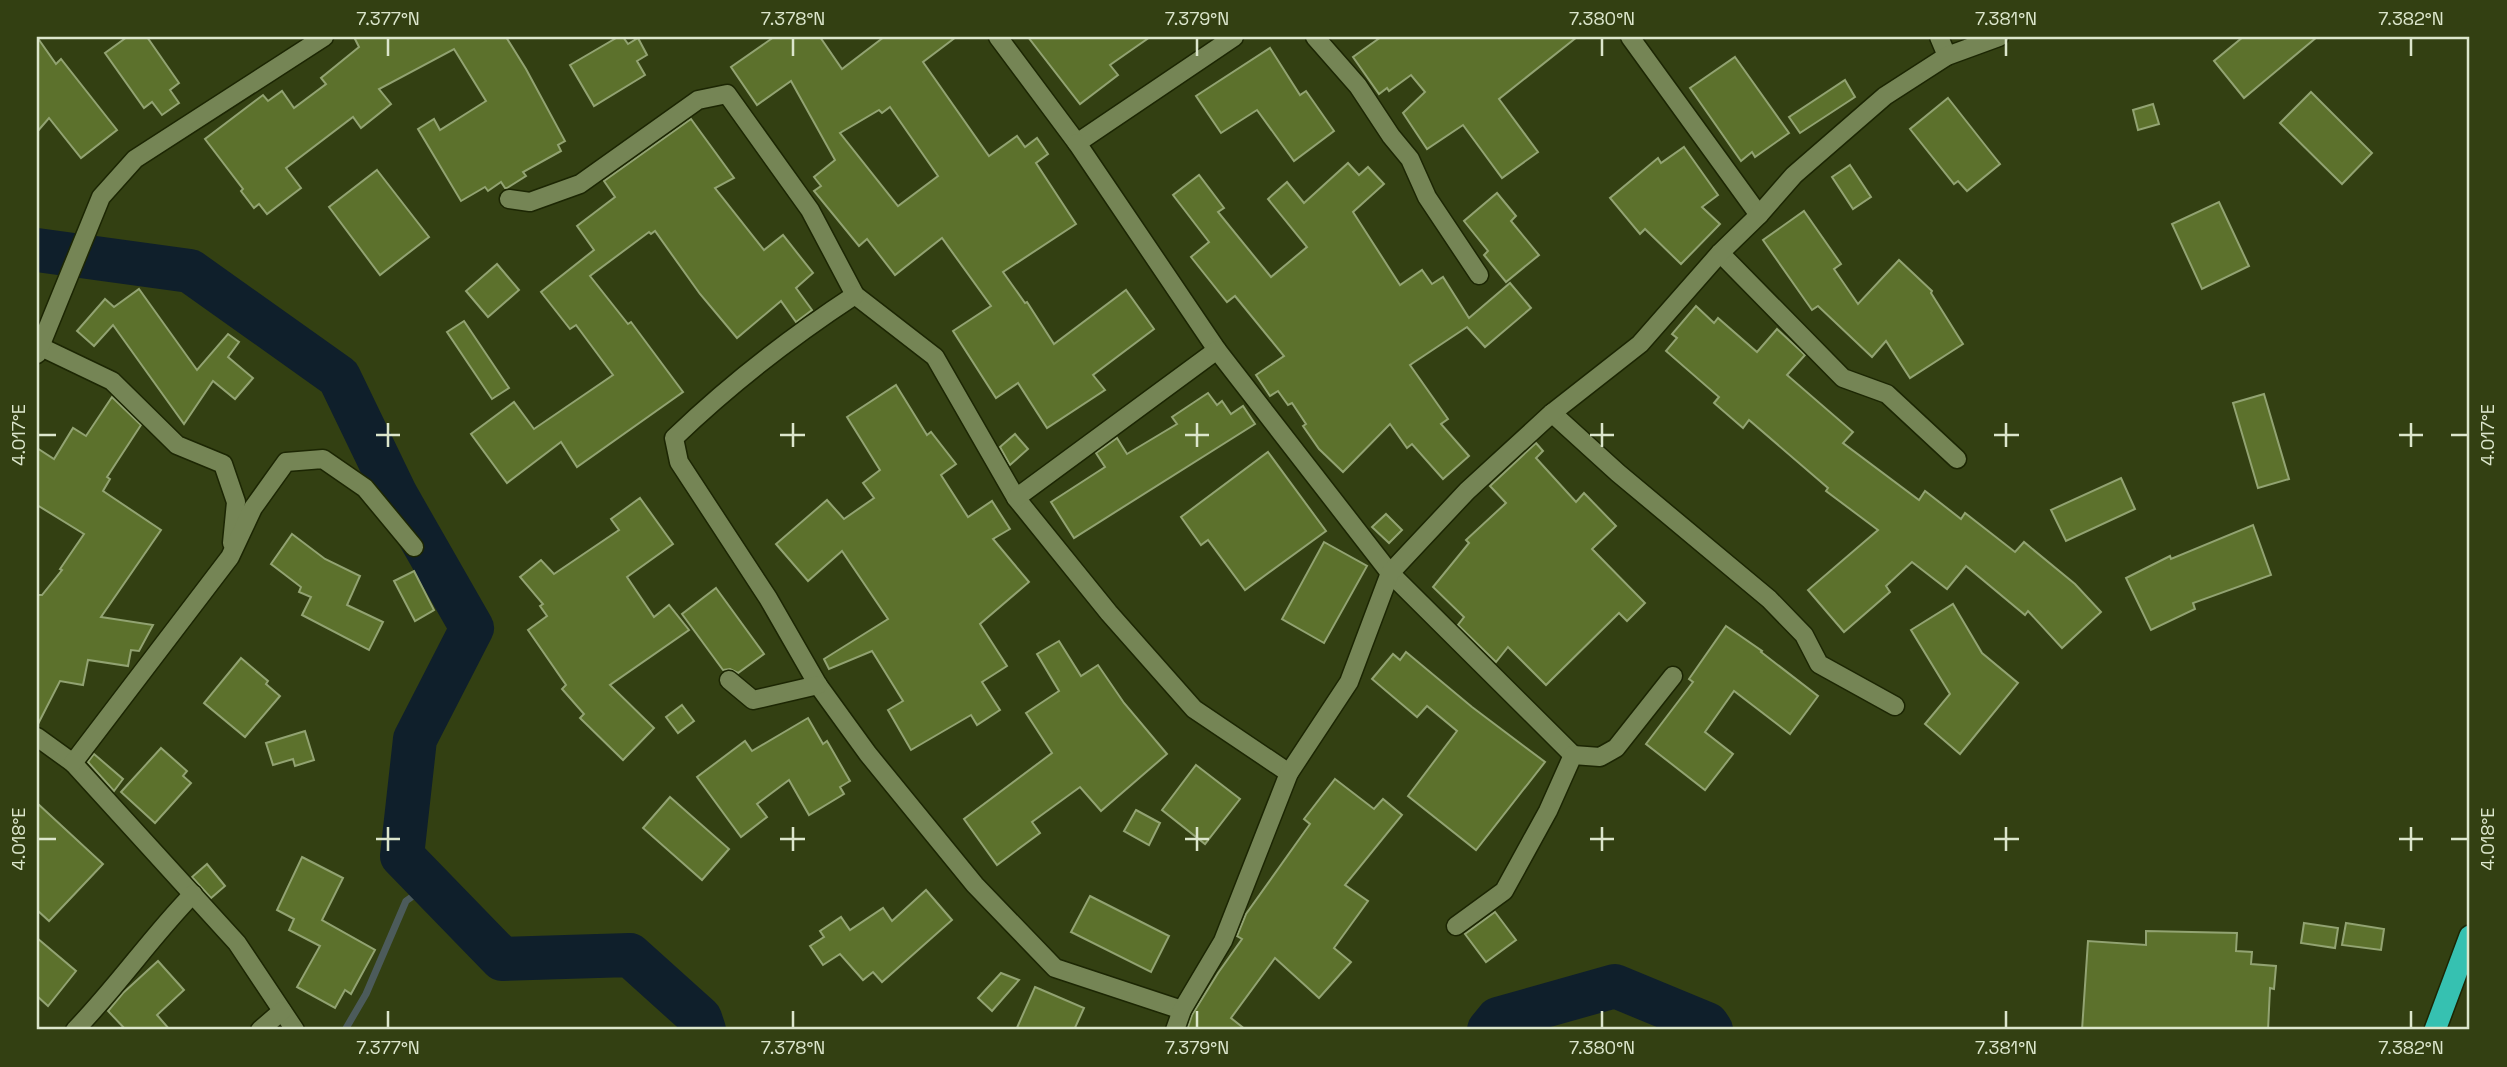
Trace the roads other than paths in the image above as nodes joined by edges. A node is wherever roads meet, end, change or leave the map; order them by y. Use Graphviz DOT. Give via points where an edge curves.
graph roads {
  1 [pos="324,37"];
  2 [pos="998,37"];
  3 [pos="1234,37"];
  4 [pos="1315,37"];
  5 [pos="1630,37"];
  6 [pos="1939,37"];
  7 [pos="1999,37"];
  8 [pos="1947,56"];
  9 [pos="1077,143"];
  10 [pos="509,199"];
  11 [pos="1759,215"];
  12 [pos="1720,253"];
  13 [pos="1479,275"];
  14 [pos="855,295"];
  15 [pos="39,350"];
  16 [pos="1217,350"];
  17 [pos="1552,414"];
  18 [pos="1957,459"];
  19 [pos="1016,498"];
  20 [pos="414,547"];
  21 [pos="230,557"];
  22 [pos="1390,573"];
  23 [pos="1674,676"];
  24 [pos="729,680"];
  25 [pos="818,685"];
  26 [pos="1895,706"];
  27 [pos="37,737"];
  28 [pos="1573,755"];
  29 [pos="73,763"];
  30 [pos="1289,773"];
  31 [pos="193,894"];
  32 [pos="1456,926"];
  33 [pos="2470,936"];
  34 [pos="282,1010"];
  35 [pos="1182,1010"];
  36 [pos="75,1030"];
  37 [pos="260,1030"];
  38 [pos="295,1030"];
  39 [pos="1175,1030"];
  40 [pos="2435,1030"];
  1 -- 15 [label="street" via="135,159 102,197"];
  2 -- 9 [label="street"];
  3 -- 9 [label="street"];
  4 -- 13 [label="street" via="1358,86 1410,159 1427,197"];
  5 -- 11 [label="street"];
  6 -- 8 [label="street"];
  7 -- 8 [label="street"];
  8 -- 11 [label="street" via="1885,96 1794,175"];
  9 -- 16 [label="street"];
  10 -- 14 [label="street" via="530,202 580,184 698,100 727,94 810,210"];
  11 -- 12 [label="street"];
  12 -- 17 [label="street" via="1640,344"];
  12 -- 18 [label="street" via="1843,378 1887,394"];
  14 -- 19 [label="street" via="935,356"];
  14 -- 25 [label="street" via="805,327 674,438 679,462 768,598"];
  15 -- 21 [label="street" via="112,381 177,445 223,464 236,502"];
  16 -- 19 [label="street"];
  16 -- 22 [label="street"];
  17 -- 22 [label="street" via="1467,491"];
  17 -- 26 [label="street" via="1769,599 1804,635 1819,664"];
  19 -- 30 [label="street" via="1194,709"];
  20 -- 21 [label="street" via="365,488 323,459 286,462 253,508"];
  21 -- 29 [label="street"];
  22 -- 28 [label="street"];
  22 -- 30 [label="street" via="1349,682"];
  23 -- 28 [label="street" via="1616,748 1600,757"];
  24 -- 25 [label="street" via="753,700"];
  25 -- 35 [label="street" via="975,885 1055,968"];
  27 -- 29 [label="street"];
  28 -- 32 [label="street" via="1504,891"];
  29 -- 31 [label="street"];
  30 -- 35 [label="street" via="1223,942"];
  31 -- 34 [label="street" via="237,943"];
  31 -- 36 [label="street"];
  33 -- 40 [label="highway"];
  34 -- 37 [label="street"];
  34 -- 38 [label="street"];
  35 -- 39 [label="street"];
}
